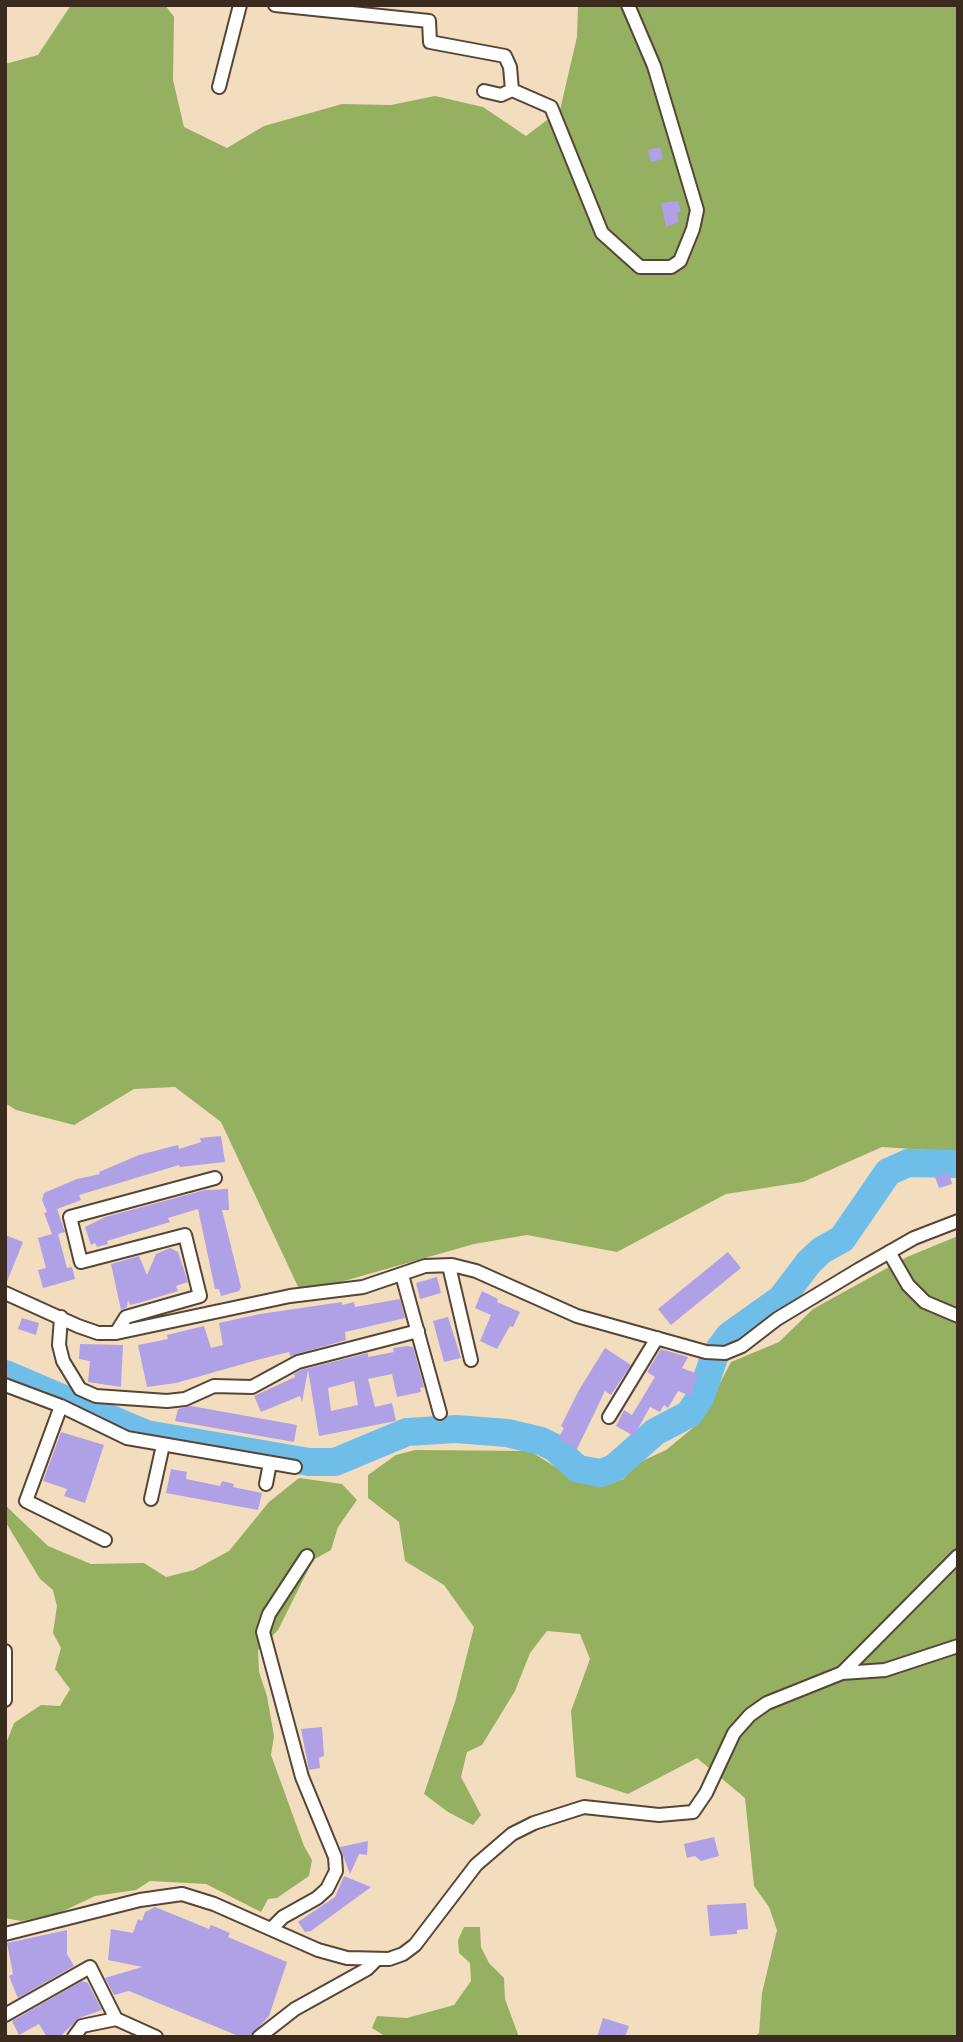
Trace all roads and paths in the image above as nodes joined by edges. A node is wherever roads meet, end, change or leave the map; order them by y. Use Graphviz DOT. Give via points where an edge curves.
graph roads {
  1 [pos="240,5"];
  2 [pos="275,5"];
  3 [pos="628,5"];
  4 [pos="355,9"];
  5 [pos="219,87"];
  6 [pos="512,90"];
  7 [pos="484,91"];
  8 [pos="215,1178"];
  9 [pos="958,1221"];
  10 [pos="889,1252"];
  11 [pos="449,1266"];
  12 [pos="402,1275"];
  13 [pos="5,1293"];
  14 [pos="958,1316"];
  15 [pos="61,1317"];
  16 [pos="418,1331"];
  17 [pos="116,1333"];
  18 [pos="657,1338"];
  19 [pos="471,1360"];
  20 [pos="5,1385"];
  21 [pos="61,1406"];
  22 [pos="440,1413"];
  23 [pos="609,1417"];
  24 [pos="163,1445"];
  25 [pos="270,1463"];
  26 [pos="295,1467"];
  27 [pos="266,1484"];
  28 [pos="151,1499"];
  29 [pos="105,1540"];
  30 [pos="307,1556"];
  31 [pos="958,1556"];
  32 [pos="958,1646"];
  33 [pos="6,1655"];
  34 [pos="842,1673"];
  35 [pos="5,1700"];
  36 [pos="271,1929"];
  37 [pos="5,1934"];
  38 [pos="374,1961"];
  39 [pos="5,2015"];
  40 [pos="116,2020"];
  41 [pos="74,2037"];
  42 [pos="156,2037"];
  43 [pos="259,2037"];
  1 -- 5 [label="street"];
  2 -- 4 [label="street"];
  3 -- 6 [label="street" via="654,66 697,210 680,261 671,267 640,267 602,233 551,107"];
  4 -- 6 [label="street" via="429,21 430,42 505,56"];
  6 -- 7 [label="street" via="501,95"];
  8 -- 17 [label="street" via="70,1217 81,1262 185,1236 200,1296 126,1317"];
  9 -- 10 [label="street"];
  10 -- 14 [label="street" via="925,1302"];
  10 -- 18 [label="street" via="725,1353"];
  11 -- 12 [label="street" via="425,1266"];
  11 -- 18 [label="street" via="476,1271 577,1316"];
  11 -- 19 [label="street"];
  12 -- 16 [label="street"];
  12 -- 17 [label="street" via="363,1287 290,1296"];
  13 -- 15 [label="street"];
  15 -- 16 [label="street" via="63,1361 80,1389 96,1396 167,1401 185,1399 214,1386 252,1387 298,1362"];
  15 -- 17 [label="street" via="98,1333"];
  16 -- 22 [label="street"];
  18 -- 23 [label="street"];
  20 -- 21 [label="street"];
  21 -- 24 [label="street" via="127,1438"];
  21 -- 29 [label="street" via="26,1501"];
  24 -- 25 [label="street"];
  24 -- 28 [label="street"];
  25 -- 26 [label="street"];
  25 -- 27 [label="street"];
  30 -- 36 [label="street" via="269,1614 263,1632 302,1777 329,1839 336,1871 317,1898"];
  31 -- 34 [label="street"];
  32 -- 34 [label="street" via="885,1670"];
  33 -- 35 [label="street"];
  34 -- 38 [label="street" via="767,1703 750,1715 734,1733 693,1812 659,1815 583,1807 534,1823 512,1834 476,1865 415,1945 403,1954"];
  36 -- 37 [label="street" via="182,1894"];
  36 -- 38 [label="street" via="318,1950"];
  38 -- 43 [label="street" via="295,2009"];
  39 -- 40 [label="street" via="90,1967"];
  40 -- 41 [label="street" via="82,2026"];
  40 -- 42 [label="street"];
}
